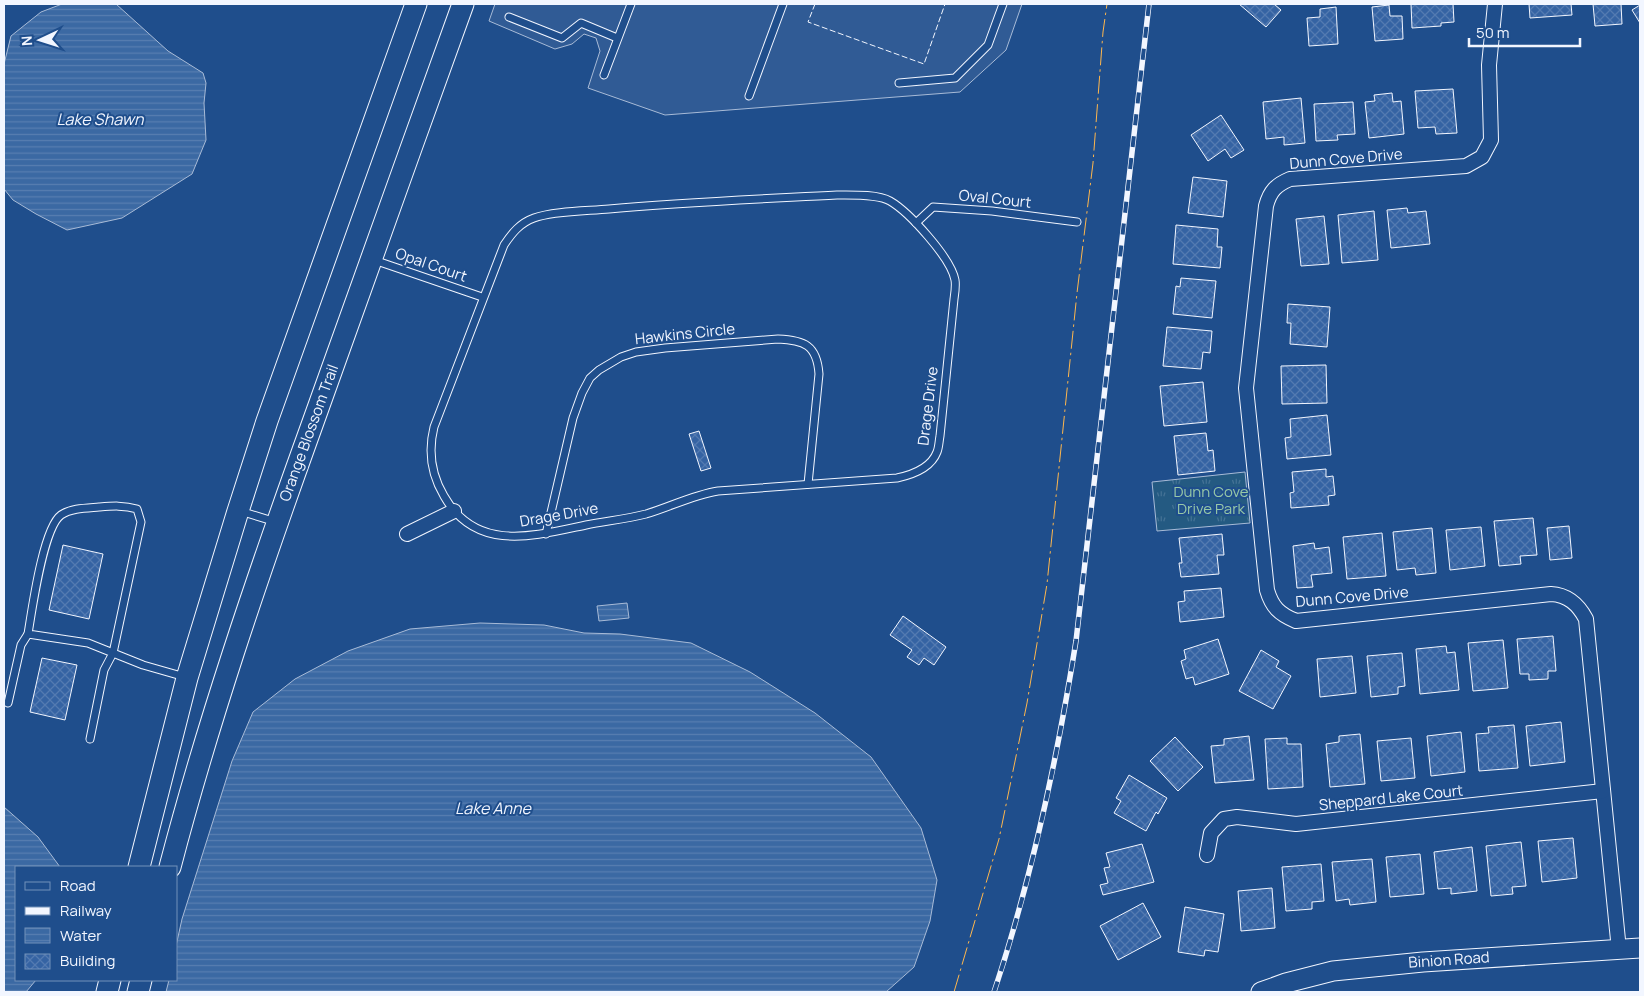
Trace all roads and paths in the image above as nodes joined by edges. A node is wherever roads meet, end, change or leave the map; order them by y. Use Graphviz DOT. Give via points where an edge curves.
graph roads {
  1 [pos="416,4"];
  2 [pos="463,4"];
  3 [pos="630,4"];
  4 [pos="783,4"];
  5 [pos="1003,4"];
  6 [pos="1495,4"];
  7 [pos="509,17"];
  8 [pos="617,38"];
  9 [pos="604,75"];
  10 [pos="899,83"];
  11 [pos="749,96"];
  12 [pos="1077,222"];
  13 [pos="916,223"];
  14 [pos="372,259"];
  15 [pos="482,298"];
  16 [pos="808,484"];
  17 [pos="238,511"];
  18 [pos="454,511"];
  19 [pos="277,522"];
  20 [pos="408,534"];
  21 [pos="546,534"];
  22 [pos="28,634"];
  23 [pos="113,653"];
  24 [pos="187,678"];
  25 [pos="8,703"];
  26 [pos="90,739"];
  27 [pos="1603,791"];
  28 [pos="1207,855"];
  29 [pos="139,866"];
  30 [pos="170,866"];
  31 [pos="1640,948"];
  32 [pos="1619,950"];
  33 [pos="1260,992"];
  1 -- 17 [label="main road"];
  2 -- 14 [label="main road, Orange Blossom Trail"];
  3 -- 8 [label="lane"];
  4 -- 11 [label="lane"];
  5 -- 10 [label="lane" via="988,45 955,78"];
  6 -- 27 [label="street, Dunn Cove Drive" via="1489,65 1490,140 1482,157 1466,166 1290,179 1274,188 1269,196 1246,388 1267,590 1276,610 1296,621 1562,594 1580,608 1586,619"];
  7 -- 8 [label="lane" via="562,38 581,23"];
  8 -- 9 [label="lane"];
  12 -- 13 [label="lane, Oval Court" via="992,211 933,208"];
  13 -- 15 [label="lane, Drage Drive" via="889,200 863,195 647,206 536,217 510,235"];
  13 -- 16 [label="lane, Drage Drive" via="943,254 955,280 937,453 916,472 897,478"];
  14 -- 15 [label="lane, Opal Court"];
  14 -- 19 [label="main road, Orange Blossom Trail"];
  15 -- 18 [label="lane, Drage Drive" via="431,439 435,478"];
  16 -- 21 [label="lane, Drage Drive" via="710,493 645,514"];
  16 -- 21 [label="lane, Hawkins Circle" via="819,374 816,356 810,347 795,341 778,340 636,352 599,370 582,392"];
  17 -- 19 [label="lane"];
  17 -- 24 [label="main road"];
  18 -- 20 [label="street"];
  18 -- 21 [label="lane, Drage Drive" via="471,526 499,536"];
  19 -- 30 [label="main road, Orange Blossom Trail" via="225,678"];
  22 -- 23 [label="lane" via="88,643"];
  22 -- 23 [label="lane" via="44,548 58,518 72,511 126,506 137,509 141,522"];
  22 -- 25 [label="lane" via="21,645"];
  23 -- 24 [label="lane"];
  23 -- 26 [label="lane" via="104,670"];
  24 -- 29 [label="main road"];
  27 -- 28 [label="street, Sheppard Lake Court" via="1296,824 1237,817 1224,819 1211,833"];
  27 -- 32 [label="street, Dunn Cove Drive"];
  31 -- 32 [label="main road, Binion Road"];
  32 -- 33 [label="main road, Binion Road" via="1333,971"];
}
